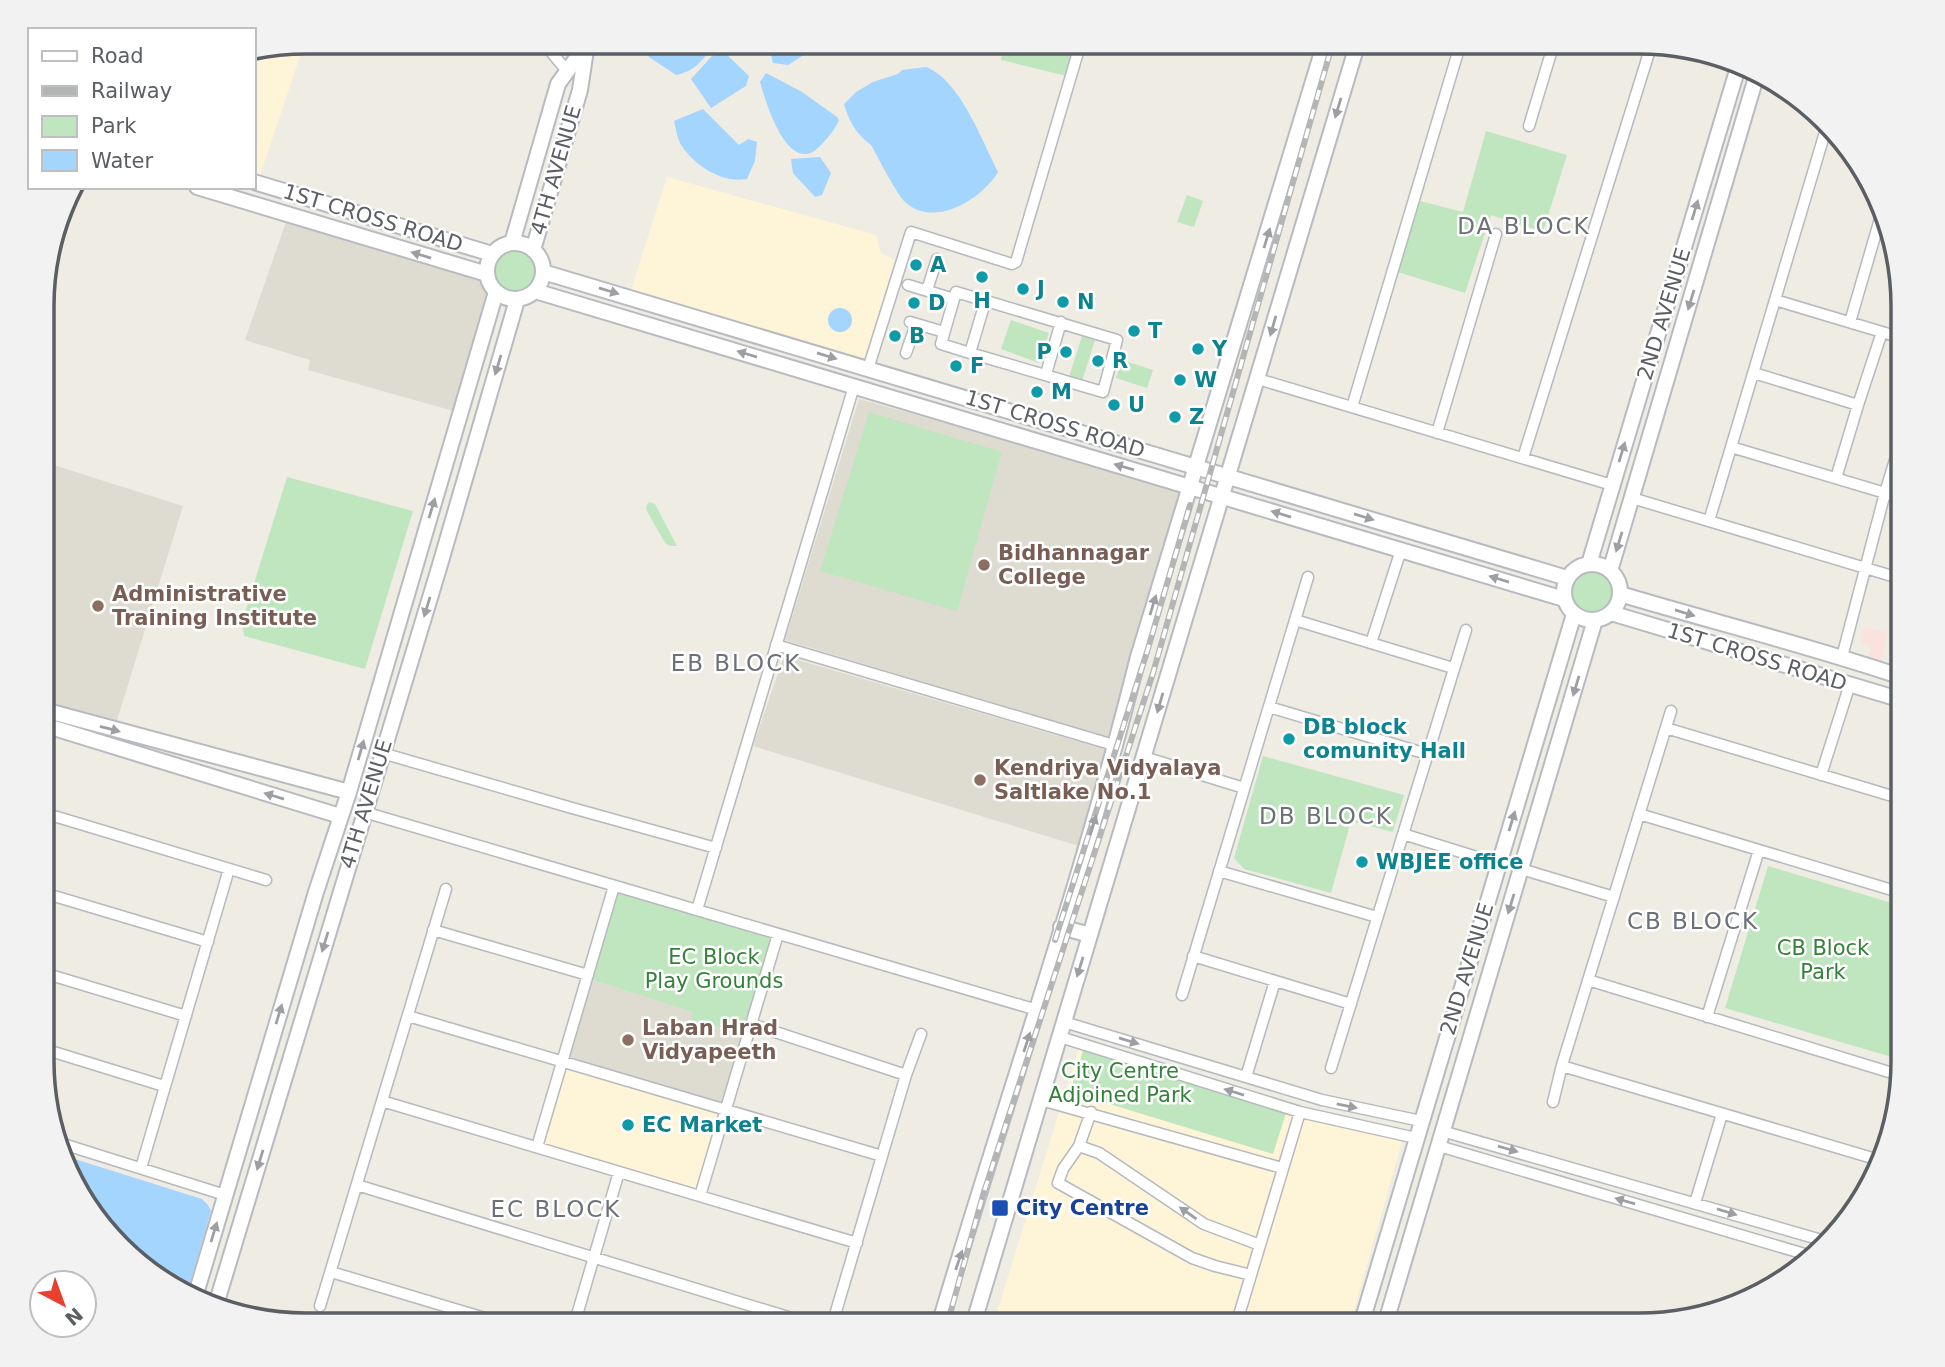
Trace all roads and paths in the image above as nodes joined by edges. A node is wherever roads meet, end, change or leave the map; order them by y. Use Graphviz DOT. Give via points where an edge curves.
graph roads {
  1 [pos="553,54"];
  2 [pos="579,54"];
  3 [pos="585,54"];
  4 [pos="1077,54"];
  5 [pos="1321,54"];
  6 [pos="1354,54"];
  7 [pos="1458,54"];
  8 [pos="1551,54"];
  9 [pos="1648,55"];
  10 [pos="567,71"];
  11 [pos="1736,74"];
  12 [pos="1755,83"];
  13 [pos="1529,126"];
  14 [pos="1824,136"];
  15 [pos="256,183"];
  16 [pos="204,189"];
  17 [pos="1878,227"];
  18 [pos="1496,234"];
  19 [pos="512,243"];
  20 [pos="533,250"];
  21 [pos="492,254"];
  22 [pos="937,259"];
  23 [pos="543,272"];
  24 [pos="487,275"];
  25 [pos="908,285"];
  26 [pos="927,290"];
  27 [pos="535,291"];
  28 [pos="496,292"];
  29 [pos="954,299"];
  30 [pos="986,299"];
  31 [pos="517,300"];
  32 [pos="1775,300"];
  33 [pos="1061,322"];
  34 [pos="1850,322"];
  35 [pos="944,332"];
  36 [pos="1882,332"];
  37 [pos="1891,335"];
  38 [pos="906,353"];
  39 [pos="970,353"];
  40 [pos="867,369"];
  41 [pos="1754,373"];
  42 [pos="1046,374"];
  43 [pos="1258,379"];
  44 [pos="854,386"];
  45 [pos="1858,405"];
  46 [pos="1352,407"];
  47 [pos="1013,412"];
  48 [pos="1007,433"];
  49 [pos="1437,433"];
  50 [pos="1731,447"];
  51 [pos="1523,458"];
  52 [pos="1195,467"];
  53 [pos="1891,473"];
  54 [pos="1228,477"];
  55 [pos="1836,478"];
  56 [pos="1612,485"];
  57 [pos="1189,487"];
  58 [pos="1885,493"];
  59 [pos="1891,495"];
  60 [pos="1221,496"];
  61 [pos="1632,498"];
  62 [pos="1709,521"];
  63 [pos="1401,550"];
  64 [pos="415,563"];
  65 [pos="1589,564"];
  66 [pos="439,568"];
  67 [pos="1865,568"];
  68 [pos="1611,571"];
  69 [pos="1891,576"];
  70 [pos="1308,577"];
  71 [pos="1567,578"];
  72 [pos="1620,594"];
  73 [pos="1564,599"];
  74 [pos="1611,613"];
  75 [pos="1574,614"];
  76 [pos="1295,620"];
  77 [pos="1595,620"];
  78 [pos="1466,630"];
  79 [pos="1764,637"];
  80 [pos="1371,643"];
  81 [pos="776,645"];
  82 [pos="1758,657"];
  83 [pos="1842,657"];
  84 [pos="1453,668"];
  85 [pos="1891,673"];
  86 [pos="1850,684"];
  87 [pos="1891,697"];
  88 [pos="1269,707"];
  89 [pos="1671,711"];
  90 [pos="54,717"];
  91 [pos="54,724"];
  92 [pos="64,724"];
  93 [pos="1666,728"];
  94 [pos="1116,746"];
  95 [pos="382,752"];
  96 [pos="1427,754"];
  97 [pos="1144,757"];
  98 [pos="1821,775"];
  99 [pos="1244,788"];
  100 [pos="349,792"];
  101 [pos="1891,796"];
  102 [pos="364,812"];
  103 [pos="1639,814"];
  104 [pos="54,816"];
  105 [pos="340,816"];
  106 [pos="1403,834"];
  107 [pos="716,848"];
  108 [pos="1759,850"];
  109 [pos="1499,864"];
  110 [pos="229,869"];
  111 [pos="1521,869"];
  112 [pos="1219,871"];
  113 [pos="266,880"];
  114 [pos="614,886"];
  115 [pos="446,889"];
  116 [pos="1891,890"];
  117 [pos="316,892"];
  118 [pos="54,896"];
  119 [pos="339,896"];
  120 [pos="1614,897"];
  121 [pos="697,910"];
  122 [pos="1377,917"];
  123 [pos="1061,927"];
  124 [pos="433,930"];
  125 [pos="778,934"];
  126 [pos="1090,935"];
  127 [pos="208,942"];
  128 [pos="1194,956"];
  129 [pos="588,975"];
  130 [pos="54,976"];
  131 [pos="1588,980"];
  132 [pos="1275,981"];
  133 [pos="1182,995"];
  134 [pos="1351,1004"];
  135 [pos="1037,1010"];
  136 [pos="186,1016"];
  137 [pos="408,1016"];
  138 [pos="1707,1017"];
  139 [pos="1064,1021"];
  140 [pos="751,1024"];
  141 [pos="921,1034"];
  142 [pos="1060,1037"];
  143 [pos="270,1042"];
  144 [pos="292,1050"];
  145 [pos="54,1052"];
  146 [pos="562,1061"];
  147 [pos="1562,1066"];
  148 [pos="1331,1069"];
  149 [pos="1890,1072"];
  150 [pos="906,1074"];
  151 [pos="1246,1077"];
  152 [pos="164,1086"];
  153 [pos="1283,1088"];
  154 [pos="1041,1100"];
  155 [pos="382,1101"];
  156 [pos="1553,1102"];
  157 [pos="1278,1106"];
  158 [pos="726,1110"];
  159 [pos="1091,1112"];
  160 [pos="1300,1112"];
  161 [pos="1722,1114"];
  162 [pos="1421,1121"];
  163 [pos="1442,1130"];
  164 [pos="1416,1138"];
  165 [pos="69,1146"];
  166 [pos="1079,1146"];
  167 [pos="1439,1146"];
  168 [pos="537,1147"];
  169 [pos="882,1156"];
  170 [pos="1872,1158"];
  171 [pos="141,1168"];
  172 [pos="1282,1168"];
  173 [pos="619,1172"];
  174 [pos="357,1185"];
  175 [pos="1401,1192"];
  176 [pos="225,1195"];
  177 [pos="701,1196"];
  178 [pos="1422,1200"];
  179 [pos="1695,1203"];
  180 [pos="1776,1227"];
  181 [pos="1817,1239"];
  182 [pos="857,1243"];
  183 [pos="1772,1244"];
  184 [pos="1260,1245"];
  185 [pos="1801,1253"];
  186 [pos="594,1256"];
  187 [pos="331,1272"];
  188 [pos="1251,1275"];
  189 [pos="198,1288"];
  190 [pos="218,1297"];
  191 [pos="320,1306"];
  192 [pos="468,1313"];
  193 [pos="577,1313"];
  194 [pos="776,1313"];
  195 [pos="836,1313"];
  196 [pos="943,1313"];
  197 [pos="977,1313"];
  198 [pos="1240,1313"];
  199 [pos="1366,1313"];
  200 [pos="1389,1313"];
  1 -- 10 [label="street"];
  2 -- 10 [label="street"];
  3 -- 20 [label="street, 4TH AVENUE"];
  4 -- 40 [label="street" via="1015,264 911,232"];
  52 -- 5 [label="street, one-way"];
  6 -- 43 [label="street, one-way"];
  7 -- 46 [label="street"];
  8 -- 13 [label="street"];
  9 -- 51 [label="street"];
  10 -- 19 [label="street" via="558,84"];
  56 -- 11 [label="street, 2ND AVENUE, one-way"];
  12 -- 61 [label="street, 2ND AVENUE, one-way"];
  14 -- 32 [label="street"];
  15 -- 21 [label="street, 1ST CROSS ROAD"];
  24 -- 16 [label="street, one-way"];
  17 -- 34 [label="street"];
  18 -- 49 [label="street"];
  19 -- 20 [label="street"];
  19 -- 21 [label="street"];
  20 -- 23 [label="street"];
  21 -- 24 [label="street"];
  22 -- 26 [label="street"];
  23 -- 27 [label="street"];
  23 -- 40 [label="street, 1ST CROSS ROAD, one-way"];
  24 -- 28 [label="street"];
  25 -- 26 [label="street"];
  26 -- 29 [label="street"];
  27 -- 31 [label="street"];
  44 -- 27 [label="street, one-way"];
  28 -- 31 [label="street"];
  64 -- 28 [label="street, 4TH AVENUE, one-way"];
  29 -- 30 [label="street" via="958,292"];
  29 -- 35 [label="street"];
  30 -- 33 [label="street"];
  30 -- 39 [label="street"];
  31 -- 66 [label="street, 4TH AVENUE, one-way"];
  32 -- 34 [label="street"];
  32 -- 41 [label="street"];
  33 -- 42 [label="street"];
  33 -- 42 [label="street" via="1117,340 1103,392"];
  34 -- 36 [label="street"];
  35 -- 38 [label="street" via="913,323"];
  35 -- 39 [label="street" via="941,345"];
  36 -- 37 [label="street"];
  36 -- 45 [label="street"];
  39 -- 42 [label="street"];
  40 -- 47 [label="street, 1ST CROSS ROAD"];
  41 -- 45 [label="street"];
  41 -- 50 [label="street"];
  43 -- 46 [label="street"];
  43 -- 54 [label="street"];
  44 -- 48 [label="street"];
  44 -- 81 [label="street"];
  45 -- 55 [label="street"];
  46 -- 49 [label="street"];
  47 -- 48 [label="street"];
  47 -- 52 [label="street, 1ST CROSS ROAD"];
  57 -- 48 [label="street, one-way"];
  49 -- 51 [label="street"];
  50 -- 55 [label="street"];
  50 -- 62 [label="street"];
  51 -- 56 [label="street"];
  52 -- 54 [label="street, 1ST CROSS ROAD"];
  52 -- 57 [label="street"];
  53 -- 58 [label="street"];
  54 -- 60 [label="street"];
  54 -- 71 [label="street, 1ST CROSS ROAD, one-way"];
  55 -- 58 [label="street"];
  56 -- 65 [label="street, 2ND AVENUE"];
  57 -- 60 [label="street"];
  94 -- 57 [label="street, one-way"];
  58 -- 59 [label="street"];
  58 -- 67 [label="street"];
  63 -- 60 [label="street, one-way"];
  60 -- 97 [label="street, one-way"];
  61 -- 62 [label="street"];
  61 -- 68 [label="street, 2ND AVENUE, one-way"];
  62 -- 67 [label="street"];
  73 -- 63 [label="street, one-way"];
  63 -- 80 [label="street"];
  64 -- 66 [label="street"];
  100 -- 64 [label="street, 4TH AVENUE, one-way"];
  65 -- 68 [label="street"];
  65 -- 71 [label="street" via="1576,568"];
  66 -- 95 [label="street, 4TH AVENUE, one-way"];
  67 -- 69 [label="street"];
  67 -- 83 [label="street"];
  68 -- 72 [label="street"];
  70 -- 76 [label="street"];
  71 -- 73 [label="street"];
  72 -- 74 [label="street"];
  72 -- 79 [label="street, 1ST CROSS ROAD, one-way"];
  73 -- 75 [label="street"];
  74 -- 77 [label="street"];
  74 -- 82 [label="street, 1ST CROSS ROAD"];
  75 -- 77 [label="street"];
  109 -- 75 [label="street, 2ND AVENUE, one-way"];
  76 -- 80 [label="street"];
  76 -- 88 [label="street"];
  77 -- 111 [label="street, 2ND AVENUE, one-way"];
  78 -- 84 [label="street"];
  79 -- 82 [label="street"];
  79 -- 83 [label="street, 1ST CROSS ROAD"];
  80 -- 84 [label="street"];
  81 -- 94 [label="street"];
  81 -- 107 [label="street"];
  82 -- 86 [label="street, 1ST CROSS ROAD"];
  83 -- 85 [label="street, 1ST CROSS ROAD"];
  84 -- 96 [label="street"];
  86 -- 87 [label="street, 1ST CROSS ROAD"];
  86 -- 98 [label="street"];
  88 -- 96 [label="street"];
  88 -- 99 [label="street"];
  89 -- 93 [label="street"];
  90 -- 92 [label="street"];
  91 -- 92 [label="street"];
  92 -- 100 [label="street, one-way"];
  105 -- 92 [label="street, one-way"];
  93 -- 98 [label="street"];
  93 -- 103 [label="street"];
  123 -- 94 [label="street, one-way"];
  95 -- 102 [label="street, 4TH AVENUE"];
  95 -- 107 [label="street"];
  96 -- 106 [label="street"];
  97 -- 99 [label="street"];
  97 -- 126 [label="street"];
  98 -- 101 [label="street"];
  99 -- 112 [label="street"];
  100 -- 105 [label="street, 4TH AVENUE"];
  102 -- 114 [label="street"];
  102 -- 119 [label="street, 4TH AVENUE"];
  103 -- 108 [label="street"];
  103 -- 120 [label="street"];
  104 -- 110 [label="street"];
  105 -- 117 [label="street, 4TH AVENUE"];
  106 -- 109 [label="street"];
  106 -- 122 [label="street"];
  107 -- 121 [label="street"];
  108 -- 116 [label="street"];
  108 -- 138 [label="street"];
  109 -- 162 [label="street, 2ND AVENUE"];
  110 -- 113 [label="street"];
  110 -- 127 [label="street"];
  111 -- 120 [label="street"];
  111 -- 163 [label="street, 2ND AVENUE, one-way"];
  112 -- 122 [label="street"];
  112 -- 128 [label="street"];
  114 -- 121 [label="street"];
  114 -- 129 [label="street"];
  115 -- 124 [label="street"];
  117 -- 119 [label="street"];
  143 -- 117 [label="street, 4TH AVENUE, one-way"];
  118 -- 127 [label="street"];
  119 -- 144 [label="street, 4TH AVENUE, one-way"];
  120 -- 131 [label="street"];
  121 -- 125 [label="street"];
  122 -- 134 [label="street"];
  123 -- 126 [label="street"];
  123 -- 135 [label="street"];
  124 -- 129 [label="street"];
  124 -- 137 [label="street"];
  125 -- 135 [label="street"];
  125 -- 140 [label="street"];
  126 -- 139 [label="street, one-way"];
  127 -- 136 [label="street"];
  128 -- 132 [label="street"];
  128 -- 133 [label="street"];
  129 -- 146 [label="street"];
  130 -- 136 [label="street"];
  131 -- 138 [label="street"];
  131 -- 147 [label="street"];
  132 -- 134 [label="street"];
  132 -- 151 [label="street"];
  134 -- 148 [label="street"];
  196 -- 135 [label="street, one-way"];
  136 -- 152 [label="street"];
  137 -- 146 [label="street"];
  137 -- 155 [label="street"];
  138 -- 149 [label="street"];
  139 -- 142 [label="street"];
  139 -- 151 [label="street, one-way"];
  140 -- 150 [label="street"];
  140 -- 158 [label="street"];
  141 -- 150 [label="street"];
  142 -- 154 [label="street"];
  157 -- 142 [label="street, one-way"];
  143 -- 144 [label="street"];
  143 -- 176 [label="street, 4TH AVENUE"];
  144 -- 190 [label="street, 4TH AVENUE, one-way"];
  145 -- 152 [label="street"];
  146 -- 158 [label="street"];
  146 -- 168 [label="street"];
  147 -- 156 [label="street"];
  147 -- 161 [label="street"];
  150 -- 169 [label="street"];
  151 -- 153 [label="street"];
  152 -- 171 [label="street"];
  153 -- 157 [label="street"];
  153 -- 162 [label="street, one-way"];
  154 -- 159 [label="street"];
  154 -- 197 [label="street"];
  155 -- 168 [label="street"];
  155 -- 174 [label="street"];
  157 -- 160 [label="street"];
  158 -- 169 [label="street"];
  158 -- 177 [label="street"];
  159 -- 166 [label="street"];
  159 -- 172 [label="street"];
  160 -- 164 [label="street"];
  160 -- 172 [label="street"];
  161 -- 170 [label="street"];
  161 -- 179 [label="street"];
  162 -- 164 [label="street, 2ND AVENUE"];
  163 -- 167 [label="street, 2ND AVENUE"];
  163 -- 179 [label="street, one-way"];
  164 -- 175 [label="street, 2ND AVENUE"];
  165 -- 171 [label="street"];
  184 -- 166 [label="street, one-way" via="1204,1224 1099,1153"];
  166 -- 188 [label="street" via="1058,1183 1192,1258"];
  167 -- 178 [label="street, 2ND AVENUE"];
  183 -- 167 [label="street, one-way"];
  168 -- 173 [label="street"];
  169 -- 182 [label="street"];
  171 -- 176 [label="street"];
  172 -- 184 [label="street"];
  173 -- 177 [label="street"];
  173 -- 186 [label="street"];
  174 -- 186 [label="street"];
  174 -- 187 [label="street"];
  175 -- 178 [label="street"];
  175 -- 199 [label="street, 2ND AVENUE"];
  189 -- 176 [label="street, 4TH AVENUE, one-way"];
  177 -- 182 [label="street"];
  178 -- 200 [label="street, 2ND AVENUE"];
  179 -- 180 [label="street, one-way"];
  180 -- 181 [label="street"];
  180 -- 183 [label="street"];
  182 -- 195 [label="street"];
  183 -- 185 [label="street"];
  184 -- 188 [label="street"];
  186 -- 193 [label="street"];
  186 -- 194 [label="street"];
  187 -- 191 [label="street"];
  187 -- 192 [label="street"];
  188 -- 198 [label="street"];
}
